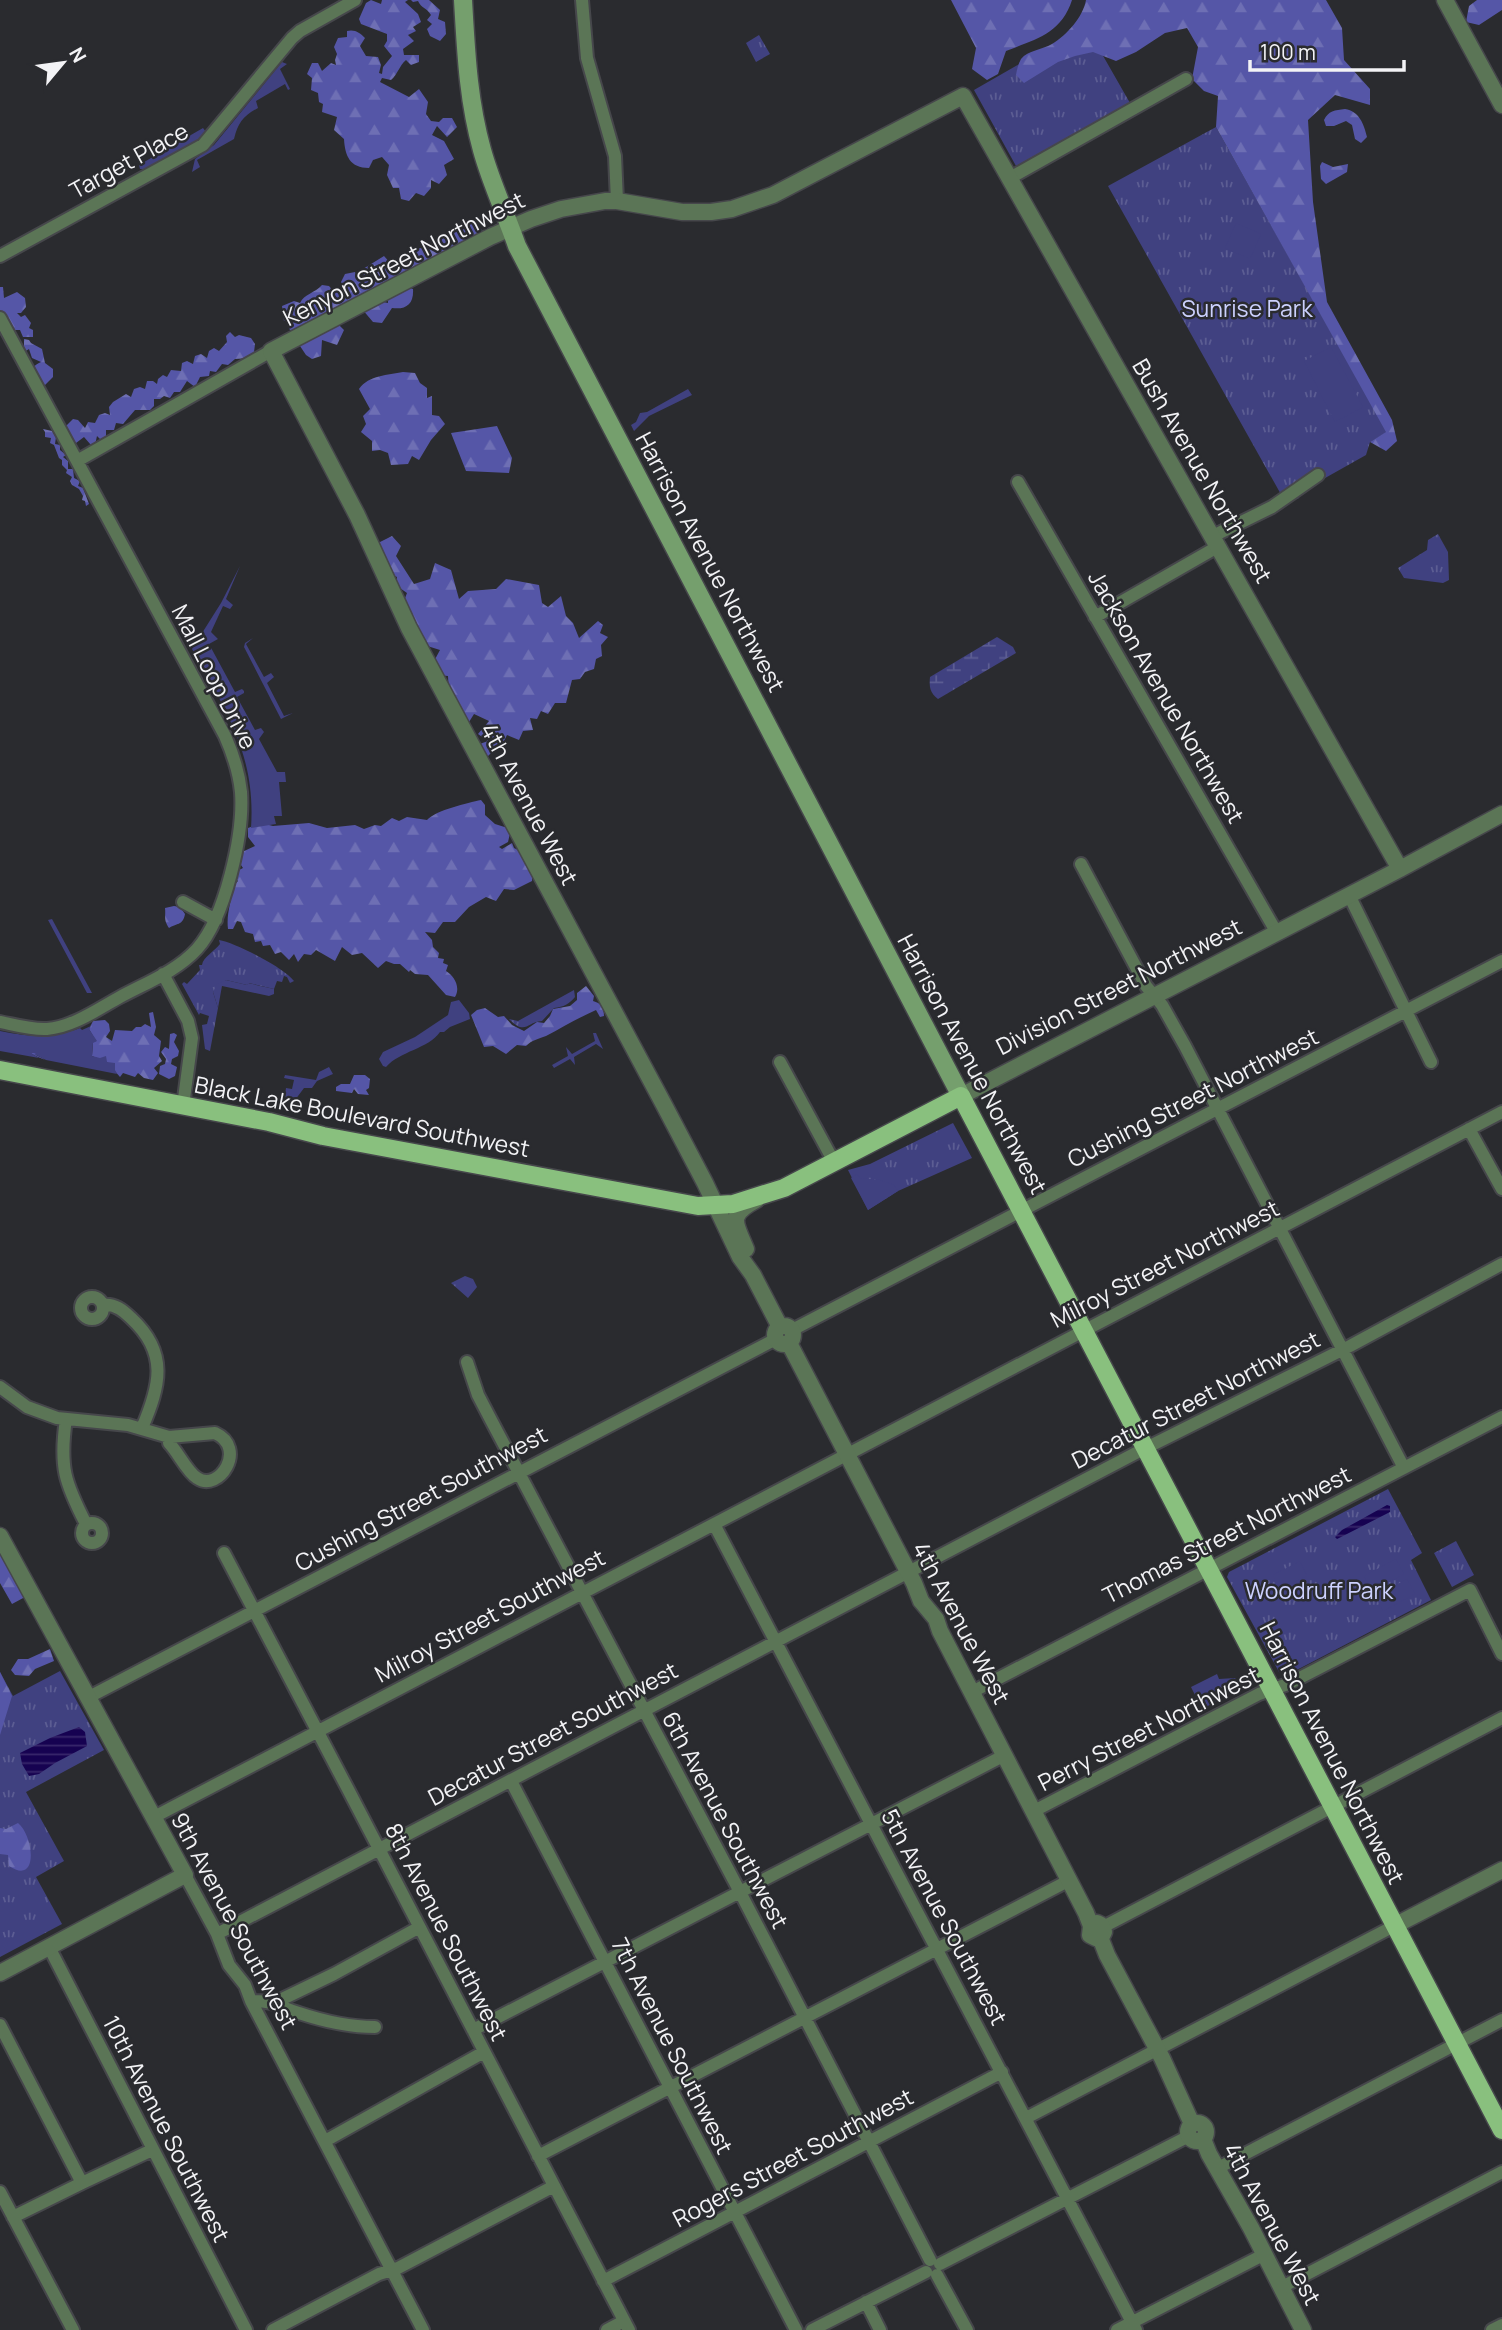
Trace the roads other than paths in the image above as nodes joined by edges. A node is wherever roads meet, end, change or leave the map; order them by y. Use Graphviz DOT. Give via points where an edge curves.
graph roads {
  1 [pos="355,0"];
  2 [pos="463,0"];
  3 [pos="582,0"];
  4 [pos="1452,2"];
  5 [pos="1186,79"];
  6 [pos="964,96"];
  7 [pos="1502,105"];
  8 [pos="1010,178"];
  9 [pos="617,201"];
  10 [pos="510,228"];
  11 [pos="0,256"];
  12 [pos="0,318"];
  13 [pos="271,351"];
  14 [pos="77,461"];
  15 [pos="1318,475"];
  16 [pos="1018,482"];
  17 [pos="1216,541"];
  18 [pos="1095,617"];
  19 [pos="1502,814"];
  20 [pos="1081,864"];
  21 [pos="1400,869"];
  22 [pos="1349,895"];
  23 [pos="183,902"];
  24 [pos="216,920"];
  25 [pos="1277,933"];
  26 [pos="1502,961"];
  27 [pos="163,974"];
  28 [pos="1155,996"];
  29 [pos="1407,1010"];
  30 [pos="0,1023"];
  31 [pos="780,1062"];
  32 [pos="1431,1062"];
  33 [pos="0,1070"];
  34 [pos="961,1096"];
  35 [pos="183,1106"];
  36 [pos="1219,1109"];
  37 [pos="1502,1112"];
  38 [pos="1469,1129"];
  39 [pos="834,1162"];
  40 [pos="1502,1189"];
  41 [pos="762,1196"];
  42 [pos="715,1206"];
  43 [pos="1021,1211"];
  44 [pos="1281,1228"];
  45 [pos="1502,1264"];
  46 [pos="753,1275"];
  47 [pos="103,1305"];
  48 [pos="1083,1329"];
  49 [pos="784,1335"];
  50 [pos="1343,1349"];
  51 [pos="467,1362"];
  52 [pos="0,1387"];
  53 [pos="1502,1417"];
  54 [pos="66,1419"];
  55 [pos="142,1428"];
  56 [pos="169,1437"];
  57 [pos="1145,1449"];
  58 [pos="846,1454"];
  59 [pos="1404,1468"];
  60 [pos="518,1472"];
  61 [pos="86,1524"];
  62 [pos="714,1524"];
  63 [pos="0,1536"];
  64 [pos="224,1553"];
  65 [pos="1208,1567"];
  66 [pos="909,1573"];
  67 [pos="582,1591"];
  68 [pos="254,1610"];
  69 [pos="777,1642"];
  70 [pos="1502,1654"];
  71 [pos="1272,1690"];
  72 [pos="972,1692"];
  73 [pos="88,1698"];
  74 [pos="645,1711"];
  75 [pos="1502,1718"];
  76 [pos="317,1729"];
  77 [pos="1005,1755"];
  78 [pos="511,1781"];
  79 [pos="1334,1807"];
  80 [pos="1034,1811"];
  81 [pos="153,1816"];
  82 [pos="871,1824"];
  83 [pos="380,1850"];
  84 [pos="1502,1870"];
  85 [pos="185,1875"];
  86 [pos="1068,1881"];
  87 [pos="740,1892"];
  88 [pos="1394,1926"];
  89 [pos="418,1928"];
  90 [pos="1098,1930"];
  91 [pos="217,1934"];
  92 [pos="49,1947"];
  93 [pos="937,1949"];
  94 [pos="605,1961"];
  95 [pos="0,1973"];
  96 [pos="251,2001"];
  97 [pos="275,2002"];
  98 [pos="805,2017"];
  99 [pos="1502,2021"];
  100 [pos="0,2025"];
  101 [pos="375,2027"];
  102 [pos="473,2030"];
  103 [pos="1456,2044"];
  104 [pos="1158,2049"];
  105 [pos="484,2052"];
  106 [pos="1002,2073"];
  107 [pos="670,2088"];
  108 [pos="1026,2118"];
  109 [pos="1502,2130"];
  110 [pos="1195,2133"];
  111 [pos="325,2141"];
  112 [pos="869,2142"];
  113 [pos="152,2150"];
  114 [pos="538,2156"];
  115 [pos="1218,2168"];
  116 [pos="1502,2172"];
  117 [pos="82,2183"];
  118 [pos="554,2186"];
  119 [pos="0,2192"];
  120 [pos="1067,2198"];
  121 [pos="735,2212"];
  122 [pos="13,2217"];
  123 [pos="1265,2254"];
  124 [pos="933,2267"];
  125 [pos="391,2270"];
  126 [pos="603,2281"];
  127 [pos="1282,2287"];
  128 [pos="866,2302"];
  129 [pos="627,2325"];
  130 [pos="1502,2325"];
  131 [pos="1134,2326"];
  132 [pos="73,2330"];
  133 [pos="246,2330"];
  134 [pos="273,2330"];
  135 [pos="423,2330"];
  136 [pos="607,2330"];
  137 [pos="796,2330"];
  138 [pos="813,2330"];
  139 [pos="880,2330"];
  140 [pos="967,2330"];
  141 [pos="1117,2330"];
  142 [pos="1303,2330"];
  143 [pos="1492,2330"];
  1 -- 11 [label="street, Target Place" via="292,38 203,145"];
  2 -- 10 [label="main road, Harrison Avenue Northwest" via="473,111 482,152"];
  3 -- 9 [label="street" via="587,58 615,156"];
  4 -- 7 [label="street"];
  5 -- 8 [label="street"];
  6 -- 8 [label="street, Bush Avenue Northwest"];
  6 -- 9 [label="street, Kenyon Street Northwest" via="754,203 692,212"];
  8 -- 17 [label="street, Bush Avenue Northwest"];
  9 -- 10 [label="street, Kenyon Street Northwest" via="561,209"];
  10 -- 13 [label="street, Kenyon Street Northwest"];
  10 -- 34 [label="main road, Harrison Avenue Northwest"];
  12 -- 14 [label="street, Mall Loop Drive"];
  13 -- 14 [label="street, Kenyon Street Northwest"];
  13 -- 42 [label="street, 4th Avenue West" via="357,515 409,628"];
  14 -- 24 [label="street, Mall Loop Drive" via="233,755 241,813"];
  15 -- 17 [label="street"];
  16 -- 18 [label="street, Jackson Avenue Northwest"];
  17 -- 18 [label="street"];
  17 -- 21 [label="street, Bush Avenue Northwest"];
  18 -- 25 [label="street, Jackson Avenue Northwest"];
  19 -- 21 [label="street, Division Street Northwest"];
  20 -- 28 [label="street"];
  21 -- 22 [label="street, Division Street Northwest"];
  22 -- 25 [label="street, Division Street Northwest"];
  22 -- 29 [label="street"];
  23 -- 24 [label="street"];
  24 -- 27 [label="street, Mall Loop Drive" via="198,948"];
  25 -- 28 [label="street, Division Street Northwest"];
  26 -- 29 [label="street, Cushing Street Northwest"];
  27 -- 30 [label="street, Mall Loop Drive" via="59,1027 32,1029"];
  27 -- 35 [label="street" via="192,1038"];
  28 -- 34 [label="street, Division Street Northwest"];
  28 -- 36 [label="street"];
  29 -- 32 [label="street"];
  29 -- 36 [label="street, Cushing Street Northwest"];
  31 -- 39 [label="street"];
  33 -- 35 [label="main road, Black Lake Boulevard Southwest"];
  34 -- 39 [label="main road, Division Street Northwest"];
  34 -- 43 [label="main road, Harrison Avenue Northwest"];
  35 -- 42 [label="main road, Black Lake Boulevard Southwest" via="650,1198"];
  36 -- 43 [label="street, Cushing Street Northwest"];
  36 -- 44 [label="street"];
  37 -- 38 [label="street, Milroy Street Northwest"];
  38 -- 40 [label="street"];
  38 -- 44 [label="street, Milroy Street Northwest"];
  39 -- 41 [label="main road, Division Street Northwest"];
  41 -- 42 [label="main road, Division Street Northwest"];
  41 -- 46 [label="street, 4th Avenue West" via="740,1209 736,1217"];
  42 -- 46 [label="street, 4th Avenue West"];
  43 -- 48 [label="main road, Harrison Avenue Northwest"];
  43 -- 49 [label="street, Cushing Street Northwest"];
  44 -- 48 [label="street, Milroy Street Northwest"];
  44 -- 50 [label="street"];
  45 -- 50 [label="street, Decatur Street Northwest"];
  46 -- 49 [label="street, 4th Avenue West"];
  47 -- 55 [label="street" via="125,1312 145,1332 154,1350 157,1390"];
  48 -- 57 [label="main road, Harrison Avenue Northwest"];
  48 -- 58 [label="street, Milroy Street Northwest"];
  49 -- 58 [label="street, 4th Avenue West"];
  49 -- 60 [label="street, Cushing Street Southwest"];
  50 -- 57 [label="street, Decatur Street Northwest"];
  50 -- 59 [label="street"];
  51 -- 60 [label="street, 6th Avenue Southwest" via="478,1395"];
  52 -- 54 [label="street" via="35,1411"];
  53 -- 59 [label="street, Thomas Street Northwest"];
  54 -- 55 [label="street"];
  54 -- 61 [label="street" via="65,1478"];
  55 -- 56 [label="street"];
  56 -- 56 [label="street" via="215,1433 223,1437 231,1452 220,1477 212,1481 195,1478"];
  57 -- 65 [label="main road, Harrison Avenue Northwest"];
  57 -- 66 [label="street, Decatur Street Northwest"];
  58 -- 62 [label="street, Milroy Street Southwest"];
  58 -- 66 [label="street, 4th Avenue West"];
  59 -- 65 [label="street, Thomas Street Northwest"];
  60 -- 67 [label="street, 6th Avenue Southwest"];
  60 -- 68 [label="street, Cushing Street Southwest"];
  62 -- 67 [label="street, Milroy Street Southwest"];
  62 -- 69 [label="street, 5th Avenue Southwest"];
  63 -- 73 [label="street, 9th Avenue Southwest"];
  64 -- 68 [label="street, 8th Avenue Southwest"];
  65 -- 71 [label="main road, Harrison Avenue Northwest"];
  65 -- 72 [label="street, Thomas Street Northwest"];
  66 -- 69 [label="street, Decatur Street Southwest"];
  66 -- 72 [label="street, 4th Avenue West"];
  67 -- 74 [label="street, 6th Avenue Southwest"];
  67 -- 76 [label="street, Milroy Street Southwest"];
  68 -- 73 [label="street, Cushing Street Southwest"];
  68 -- 76 [label="street, 8th Avenue Southwest"];
  69 -- 74 [label="street, Decatur Street Southwest"];
  69 -- 82 [label="street, 5th Avenue Southwest"];
  70 -- 71 [label="street, Perry Street Northwest" via="1470,1590"];
  71 -- 79 [label="main road, Harrison Avenue Northwest"];
  71 -- 80 [label="street, Perry Street Northwest"];
  72 -- 77 [label="street, 4th Avenue West"];
  73 -- 81 [label="street, 9th Avenue Southwest"];
  74 -- 78 [label="street, Decatur Street Southwest"];
  74 -- 87 [label="street, 6th Avenue Southwest"];
  75 -- 79 [label="street"];
  76 -- 81 [label="street, Milroy Street Southwest"];
  76 -- 83 [label="street, 8th Avenue Southwest"];
  77 -- 80 [label="street, 4th Avenue West"];
  77 -- 82 [label="street"];
  78 -- 83 [label="street, Decatur Street Southwest"];
  78 -- 94 [label="street, 7th Avenue Southwest"];
  79 -- 88 [label="main road, Harrison Avenue Northwest"];
  79 -- 90 [label="street"];
  80 -- 86 [label="street, 4th Avenue West"];
  81 -- 85 [label="street, 9th Avenue Southwest"];
  82 -- 87 [label="street"];
  82 -- 93 [label="street, 5th Avenue Southwest"];
  83 -- 89 [label="street, 8th Avenue Southwest"];
  83 -- 91 [label="street, Decatur Street Southwest"];
  84 -- 88 [label="street"];
  85 -- 91 [label="street, 9th Avenue Southwest"];
  85 -- 92 [label="street"];
  86 -- 90 [label="street, 4th Avenue West"];
  86 -- 93 [label="street"];
  87 -- 94 [label="street"];
  87 -- 98 [label="street, 6th Avenue Southwest"];
  88 -- 103 [label="main road, Harrison Avenue Northwest"];
  88 -- 104 [label="street"];
  89 -- 97 [label="street"];
  89 -- 102 [label="street, 8th Avenue Southwest"];
  90 -- 104 [label="street, 4th Avenue West"];
  91 -- 96 [label="street, 9th Avenue Southwest"];
  92 -- 95 [label="street"];
  92 -- 113 [label="street, 10th Avenue Southwest"];
  93 -- 98 [label="street"];
  93 -- 106 [label="street, 5th Avenue Southwest"];
  94 -- 102 [label="street"];
  94 -- 107 [label="street, 7th Avenue Southwest"];
  96 -- 97 [label="street"];
  96 -- 111 [label="street, 9th Avenue Southwest"];
  97 -- 101 [label="street" via="300,2014"];
  98 -- 107 [label="street"];
  98 -- 112 [label="street, 6th Avenue Southwest"];
  99 -- 103 [label="street"];
  100 -- 117 [label="street"];
  102 -- 105 [label="street, 8th Avenue Southwest"];
  103 -- 109 [label="main road, Harrison Avenue Northwest"];
  103 -- 115 [label="street"];
  104 -- 108 [label="street"];
  104 -- 110 [label="street, 4th Avenue West"];
  105 -- 111 [label="street"];
  105 -- 114 [label="street, 8th Avenue Southwest"];
  106 -- 108 [label="street, 5th Avenue Southwest"];
  106 -- 112 [label="street, Rogers Street Southwest"];
  107 -- 114 [label="street"];
  107 -- 121 [label="street, 7th Avenue Southwest"];
  108 -- 120 [label="street, 5th Avenue Southwest"];
  110 -- 115 [label="street, 4th Avenue West"];
  110 -- 120 [label="street"];
  111 -- 125 [label="street, 9th Avenue Southwest"];
  112 -- 121 [label="street, Rogers Street Southwest"];
  112 -- 124 [label="street, 6th Avenue Southwest"];
  113 -- 117 [label="street"];
  113 -- 133 [label="street, 10th Avenue Southwest"];
  114 -- 118 [label="street, 8th Avenue Southwest"];
  115 -- 123 [label="street, 4th Avenue West"];
  116 -- 127 [label="street"];
  117 -- 122 [label="street"];
  118 -- 125 [label="street"];
  118 -- 126 [label="street, 8th Avenue Southwest"];
  119 -- 122 [label="street"];
  120 -- 124 [label="street"];
  120 -- 131 [label="street, 5th Avenue Southwest"];
  121 -- 126 [label="street, Rogers Street Southwest"];
  121 -- 137 [label="street, 7th Avenue Southwest"];
  122 -- 132 [label="street"];
  123 -- 127 [label="street, 4th Avenue West"];
  123 -- 131 [label="street"];
  124 -- 128 [label="street"];
  124 -- 140 [label="street, 6th Avenue Southwest"];
  125 -- 134 [label="street"];
  125 -- 135 [label="street, 9th Avenue Southwest"];
  126 -- 129 [label="street, 8th Avenue Southwest"];
  127 -- 142 [label="street, 4th Avenue West"];
  128 -- 138 [label="street"];
  128 -- 139 [label="street"];
  129 -- 136 [label="street"];
  130 -- 143 [label="street"];
  131 -- 141 [label="street"];
}
